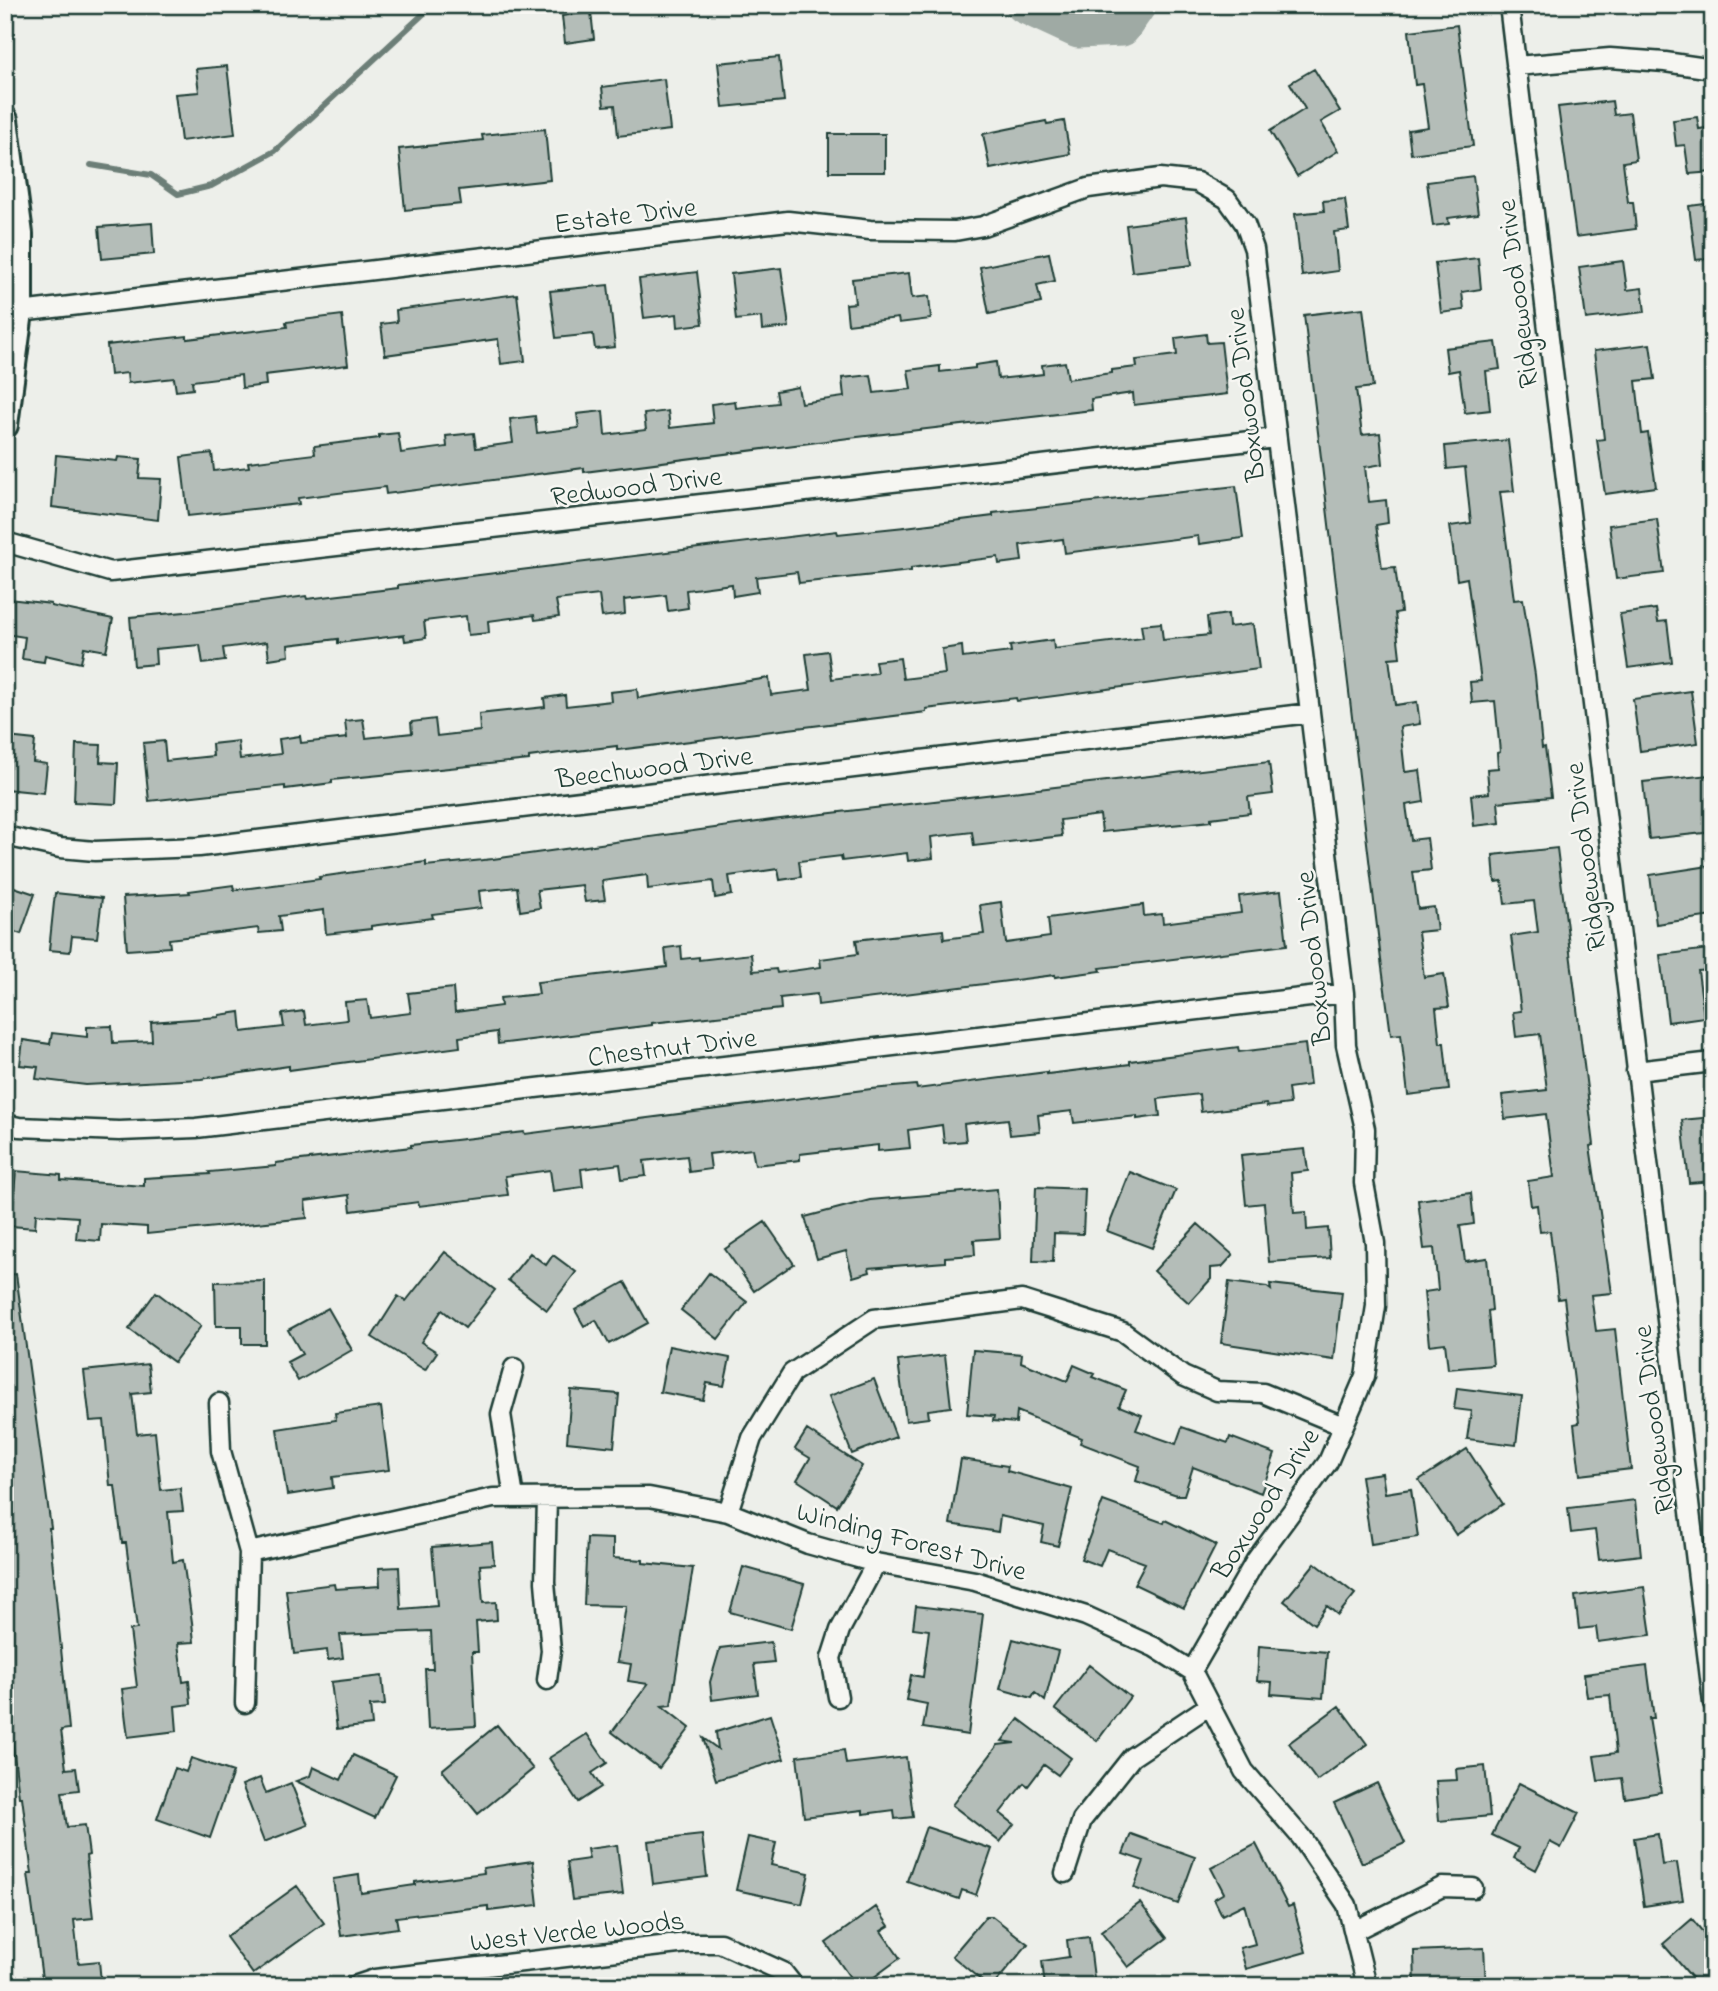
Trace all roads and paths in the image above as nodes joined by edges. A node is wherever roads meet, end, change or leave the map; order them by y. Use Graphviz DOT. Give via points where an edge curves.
graph roads {
  1 [pos="1509,5"];
  2 [pos="1516,66"];
  3 [pos="1713,69"];
  4 [pos="5,120"];
  5 [pos="1227,199"];
  6 [pos="20,312"];
  7 [pos="5,425"];
  8 [pos="1276,438"];
  9 [pos="5,542"];
  10 [pos="1310,713"];
  11 [pos="5,836"];
  12 [pos="1344,993"];
  13 [pos="1713,1062"];
  14 [pos="1636,1071"];
  15 [pos="5,1124"];
  16 [pos="514,1368"];
  17 [pos="219,1403"];
  18 [pos="1343,1426"];
  19 [pos="547,1497"];
  20 [pos="514,1498"];
  21 [pos="728,1511"];
  22 [pos="248,1552"];
  23 [pos="876,1563"];
  24 [pos="1192,1671"];
  25 [pos="547,1680"];
  26 [pos="838,1697"];
  27 [pos="246,1703"];
  28 [pos="1713,1703"];
  29 [pos="1210,1705"];
  30 [pos="1065,1873"];
  31 [pos="1473,1888"];
  32 [pos="1354,1931"];
  33 [pos="354,1986"];
  34 [pos="794,1986"];
  35 [pos="1367,1986"];
  1 -- 2 [label="street, Ridgewood Drive"];
  2 -- 3 [label="street" via="1610,58"];
  2 -- 14 [label="street, Ridgewood Drive"];
  4 -- 6 [label="main road" via="20,234"];
  5 -- 6 [label="street, Estate Drive" via="1197,182 1160,178 1088,188 983,226 956,231 870,230 788,220"];
  5 -- 8 [label="street, Boxwood Drive" via="1245,223 1254,249"];
  6 -- 7 [label="main road"];
  8 -- 9 [label="street, Redwood Drive" via="110,572"];
  8 -- 10 [label="street, Boxwood Drive"];
  10 -- 11 [label="street, Beechwood Drive" via="199,847 94,851"];
  10 -- 12 [label="street, Boxwood Drive"];
  12 -- 15 [label="street, Chestnut Drive" via="196,1128 119,1131"];
  12 -- 18 [label="street, Boxwood Drive" via="1346,1045 1365,1129 1364,1183 1376,1243 1376,1307 1365,1376"];
  13 -- 14 [label="street"];
  14 -- 28 [label="street, Ridgewood Drive"];
  16 -- 20 [label="street" via="501,1413"];
  17 -- 22 [label="street" via="221,1451"];
  18 -- 21 [label="street" via="1263,1393 1217,1391 1183,1376 1123,1332 1022,1300 874,1319 792,1373 752,1438"];
  18 -- 24 [label="street, Boxwood Drive" via="1328,1462 1256,1560"];
  19 -- 20 [label="street, Winding Forest Drive"];
  19 -- 21 [label="street, Winding Forest Drive" via="649,1497"];
  19 -- 25 [label="street" via="545,1582 551,1651"];
  20 -- 22 [label="street, Winding Forest Drive" via="493,1498"];
  21 -- 23 [label="street, Winding Forest Drive" via="808,1544"];
  22 -- 27 [label="street"];
  23 -- 24 [label="street, Winding Forest Drive" via="975,1581 1086,1616 1154,1647"];
  23 -- 26 [label="street" via="831,1658"];
  24 -- 29 [label="street, Winding Forest Drive"];
  29 -- 30 [label="street" via="1132,1757 1082,1820"];
  29 -- 32 [label="street, Winding Forest Drive" via="1244,1771 1301,1837 1347,1905"];
  31 -- 32 [label="street" via="1442,1887"];
  32 -- 35 [label="street, Winding Forest Drive"];
  33 -- 34 [label="street, West Verde Woods" via="375,1979 720,1943 783,1972"];
}
